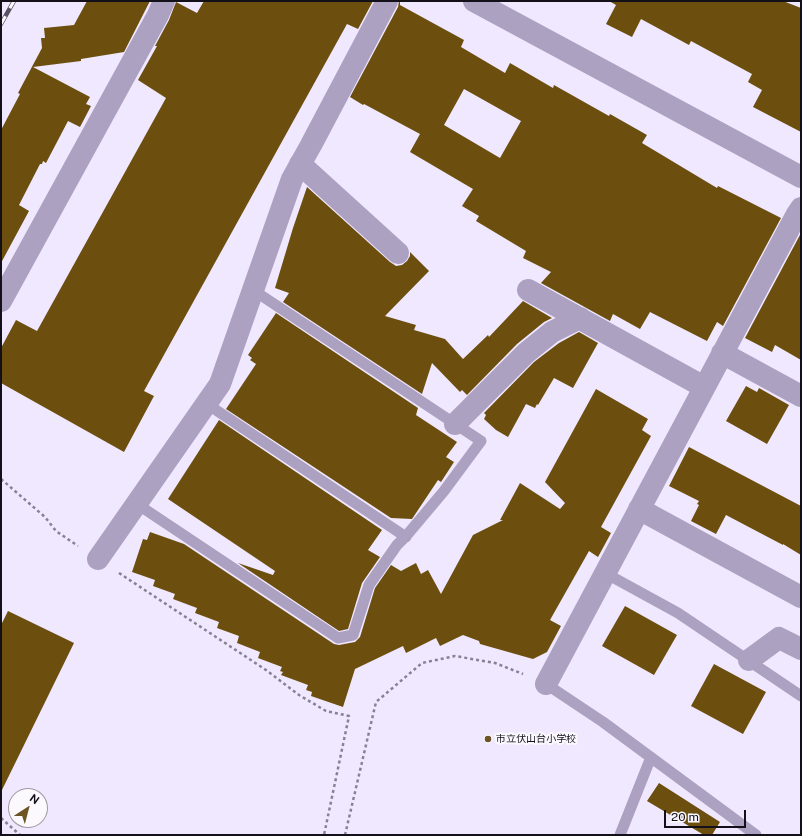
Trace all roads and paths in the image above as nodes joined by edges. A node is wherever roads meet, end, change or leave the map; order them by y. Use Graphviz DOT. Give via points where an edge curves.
graph roads {
  1 [pos="164,1"];
  2 [pos="387,1"];
  3 [pos="474,1"];
  4 [pos="300,164"];
  5 [pos="801,177"];
  6 [pos="801,208"];
  7 [pos="398,253"];
  8 [pos="253,290"];
  9 [pos="528,290"];
  10 [pos="1,301"];
  11 [pos="580,318"];
  12 [pos="722,354"];
  13 [pos="704,387"];
  14 [pos="801,396"];
  15 [pos="207,404"];
  16 [pos="455,424"];
  17 [pos="1,479"];
  18 [pos="137,504"];
  19 [pos="639,509"];
  20 [pos="406,537"];
  21 [pos="98,559"];
  22 [pos="605,574"];
  23 [pos="801,597"];
  24 [pos="801,649"];
  25 [pos="749,660"];
  26 [pos="546,684"];
  27 [pos="801,696"];
  28 [pos="651,757"];
  29 [pos="1,818"];
  30 [pos="20,835"];
  31 [pos="324,835"];
  32 [pos="345,835"];
  33 [pos="620,835"];
  34 [pos="756,835"];
  1 -- 10 [label="street"];
  2 -- 4 [label="street"];
  3 -- 5 [label="street"];
  4 -- 7 [label="street"];
  4 -- 8 [label="street" via="292,179"];
  6 -- 12 [label="street"];
  8 -- 15 [label="street" via="220,384"];
  8 -- 16 [label="lane"];
  9 -- 11 [label="street"];
  11 -- 13 [label="street"];
  11 -- 16 [label="street" via="552,332 526,353"];
  12 -- 13 [label="street"];
  12 -- 14 [label="street"];
  13 -- 19 [label="street"];
  15 -- 18 [label="street"];
  15 -- 20 [label="lane"];
  16 -- 20 [label="lane" via="480,441 444,491"];
  17 -- 21 [label="path" via="45,517 56,531"];
  18 -- 20 [label="lane" via="338,638 353,635 369,585 397,545"];
  18 -- 21 [label="street"];
  19 -- 22 [label="street"];
  19 -- 23 [label="street"];
  21 -- 31 [label="path" via="266,670 299,696 326,711 349,716"];
  22 -- 25 [label="lane" via="678,613"];
  22 -- 26 [label="street"];
  24 -- 25 [label="street" via="779,638"];
  25 -- 27 [label="lane"];
  26 -- 28 [label="lane"];
  26 -- 32 [label="path" via="495,662 454,656 422,663 376,702"];
  28 -- 33 [label="lane"];
  28 -- 34 [label="lane"];
  29 -- 30 [label="path"];
}
